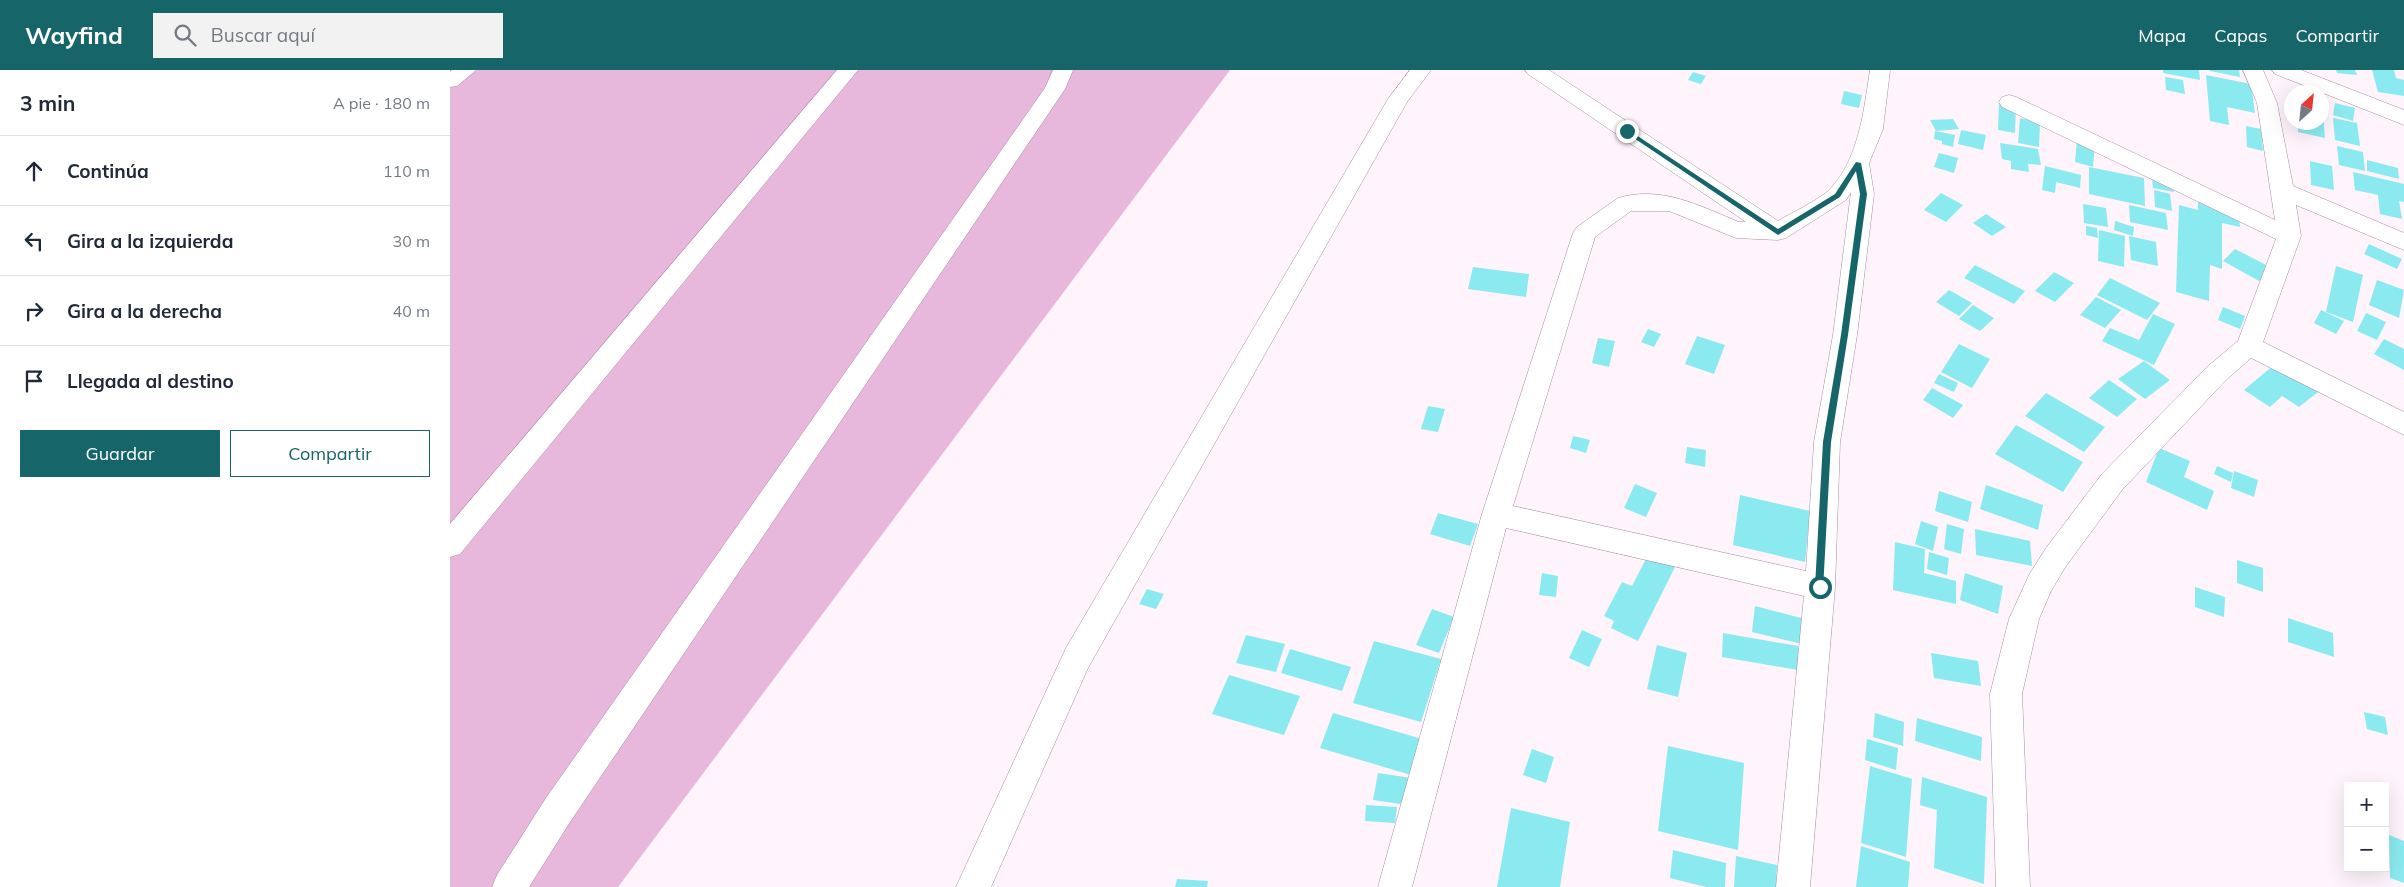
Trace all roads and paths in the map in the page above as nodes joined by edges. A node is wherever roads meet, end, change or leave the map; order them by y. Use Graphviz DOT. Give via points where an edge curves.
graph roads {
  1 [pos="466,70"];
  2 [pos="848,70"];
  3 [pos="1064,70"];
  4 [pos="1421,70"];
  5 [pos="1535,70"];
  6 [pos="2253,70"];
  7 [pos="2282,70"];
  8 [pos="1877,71"];
  9 [pos="450,81"];
  10 [pos="2009,102"];
  11 [pos="2404,118"];
  12 [pos="1858,163"];
  13 [pos="2283,190"];
  14 [pos="1778,232"];
  15 [pos="2288,236"];
  16 [pos="2404,242"];
  17 [pos="2249,346"];
  18 [pos="2404,424"];
  19 [pos="1496,514"];
  20 [pos="450,545"];
  21 [pos="1820,587"];
  22 [pos="509,887"];
  23 [pos="973,887"];
  24 [pos="1395,887"];
  25 [pos="1793,887"];
  26 [pos="2013,887"];
  1 -- 9 [label="street"];
  2 -- 20 [label="street"];
  3 -- 22 [label="street" via="1055,89 575,786"];
  4 -- 23 [label="street" via="1398,99 1077,658"];
  5 -- 14 [label="street"];
  6 -- 13 [label="street" via="2267,103"];
  7 -- 11 [label="street"];
  8 -- 12 [label="street" via="1872,129"];
  10 -- 15 [label="street"];
  12 -- 14 [label="street" via="1838,195"];
  12 -- 21 [label="street" via="1863,194 1827,442"];
  13 -- 15 [label="street"];
  13 -- 16 [label="street"];
  14 -- 19 [label="street" via="1736,230 1672,204 1626,203 1585,233"];
  15 -- 17 [label="street"];
  17 -- 18 [label="street"];
  17 -- 26 [label="street" via="2216,374 2112,482 2039,584 2024,619 2006,694"];
  19 -- 21 [label="street"];
  19 -- 24 [label="street"];
  21 -- 25 [label="street"];
}
